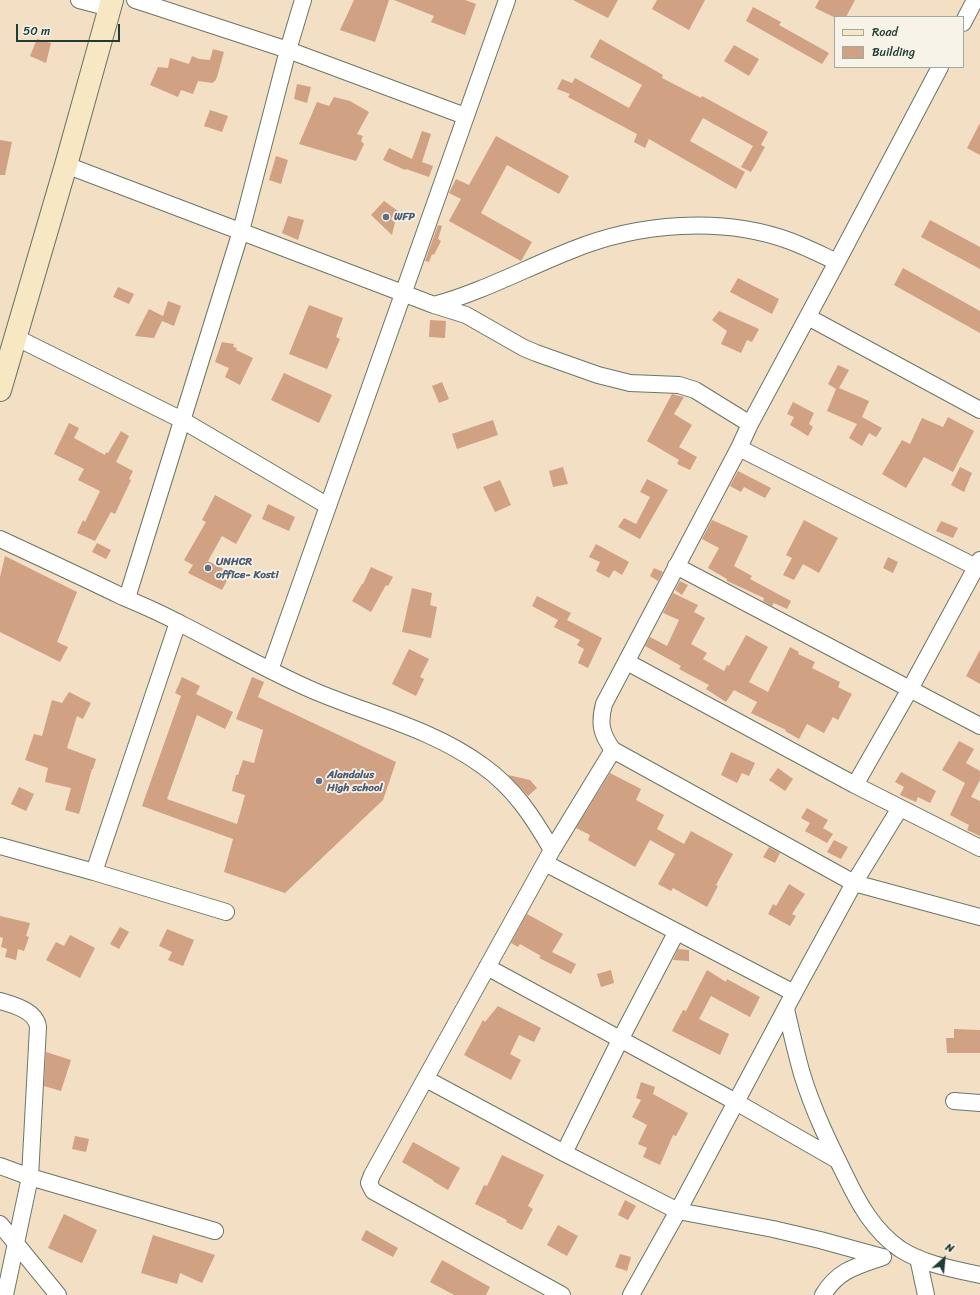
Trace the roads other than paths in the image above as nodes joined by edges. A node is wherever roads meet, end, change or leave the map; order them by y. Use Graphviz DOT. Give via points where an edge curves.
graph roads {
  1 [pos="79,0"];
  2 [pos="135,0"];
  3 [pos="303,0"];
  4 [pos="507,0"];
  5 [pos="975,0"];
  6 [pos="111,4"];
  7 [pos="964,21"];
  8 [pos="288,50"];
  9 [pos="939,68"];
  10 [pos="465,116"];
  11 [pos="66,164"];
  12 [pos="241,232"];
  13 [pos="837,262"];
  14 [pos="403,292"];
  15 [pos="434,305"];
  16 [pos="808,317"];
  17 [pos="8,349"];
  18 [pos="0,390"];
  19 [pos="980,410"];
  20 [pos="182,420"];
  21 [pos="750,424"];
  22 [pos="739,448"];
  23 [pos="328,506"];
  24 [pos="0,539"];
  25 [pos="979,565"];
  26 [pos="676,566"];
  27 [pos="127,598"];
  28 [pos="178,622"];
  29 [pos="627,662"];
  30 [pos="270,670"];
  31 [pos="910,689"];
  32 [pos="980,726"];
  33 [pos="613,750"];
  34 [pos="855,785"];
  35 [pos="900,808"];
  36 [pos="0,846"];
  37 [pos="980,848"];
  38 [pos="548,857"];
  39 [pos="94,872"];
  40 [pos="854,883"];
  41 [pos="226,912"];
  42 [pos="980,917"];
  43 [pos="676,932"];
  44 [pos="487,967"];
  45 [pos="794,994"];
  46 [pos="0,1001"];
  47 [pos="786,1009"];
  48 [pos="620,1040"];
  49 [pos="426,1079"];
  50 [pos="954,1101"];
  51 [pos="736,1102"];
  52 [pos="980,1103"];
  53 [pos="564,1153"];
  54 [pos="838,1160"];
  55 [pos="0,1166"];
  56 [pos="30,1177"];
  57 [pos="678,1211"];
  58 [pos="0,1224"];
  59 [pos="215,1231"];
  60 [pos="16,1244"];
  61 [pos="900,1249"];
  62 [pos="882,1258"];
  63 [pos="918,1258"];
  64 [pos="980,1275"];
  65 [pos="5,1295"];
  66 [pos="58,1295"];
  67 [pos="562,1295"];
  68 [pos="630,1295"];
  69 [pos="823,1295"];
  70 [pos="926,1295"];
  1 -- 6 [label="street"];
  2 -- 8 [label="street"];
  3 -- 8 [label="street"];
  4 -- 10 [label="street"];
  5 -- 7 [label="street"];
  6 -- 11 [label="main road"];
  8 -- 10 [label="street"];
  8 -- 12 [label="street"];
  9 -- 13 [label="street"];
  10 -- 14 [label="street"];
  11 -- 12 [label="street"];
  11 -- 17 [label="main road"];
  12 -- 14 [label="street"];
  12 -- 20 [label="street"];
  13 -- 15 [label="street" via="790,241 753,231 714,226 651,228 573,249 470,294"];
  13 -- 16 [label="street"];
  14 -- 15 [label="street"];
  14 -- 23 [label="street"];
  15 -- 21 [label="street" via="466,316 524,348 598,374 630,383 679,385 695,390"];
  16 -- 19 [label="street"];
  16 -- 21 [label="street"];
  17 -- 18 [label="main road"];
  17 -- 20 [label="street"];
  20 -- 23 [label="street"];
  20 -- 27 [label="street"];
  21 -- 22 [label="street"];
  22 -- 25 [label="street"];
  22 -- 26 [label="street"];
  23 -- 30 [label="street"];
  24 -- 27 [label="street"];
  25 -- 31 [label="street"];
  26 -- 29 [label="street"];
  26 -- 31 [label="street"];
  27 -- 28 [label="street"];
  28 -- 30 [label="street"];
  28 -- 39 [label="street"];
  29 -- 33 [label="street" via="604,704 601,716 603,733"];
  29 -- 34 [label="street"];
  30 -- 38 [label="street" via="346,704 410,726 467,754 497,776 524,805 537,823"];
  31 -- 32 [label="street"];
  31 -- 34 [label="street"];
  33 -- 38 [label="street"];
  33 -- 40 [label="street"];
  34 -- 35 [label="street"];
  35 -- 37 [label="street"];
  35 -- 40 [label="street"];
  36 -- 39 [label="street"];
  38 -- 43 [label="street"];
  38 -- 44 [label="street"];
  39 -- 41 [label="street"];
  40 -- 42 [label="street"];
  40 -- 45 [label="street"];
  43 -- 45 [label="street"];
  43 -- 48 [label="street"];
  44 -- 48 [label="street"];
  44 -- 49 [label="street"];
  45 -- 47 [label="street"];
  46 -- 56 [label="street" via="23,1010 38,1021"];
  47 -- 51 [label="street"];
  47 -- 54 [label="street" via="809,1094"];
  48 -- 51 [label="street"];
  48 -- 53 [label="street"];
  49 -- 53 [label="street"];
  49 -- 67 [label="street" via="372,1175 370,1188"];
  50 -- 52 [label="street"];
  51 -- 54 [label="street"];
  51 -- 57 [label="street"];
  53 -- 57 [label="street"];
  54 -- 61 [label="street" via="872,1221 885,1237"];
  55 -- 56 [label="street"];
  56 -- 59 [label="street"];
  56 -- 60 [label="street"];
  57 -- 62 [label="street" via="773,1229"];
  57 -- 68 [label="street"];
  58 -- 60 [label="street"];
  60 -- 65 [label="street"];
  60 -- 66 [label="street"];
  61 -- 62 [label="street"];
  61 -- 63 [label="street"];
  62 -- 69 [label="street" via="845,1271 834,1280"];
  63 -- 64 [label="street"];
  63 -- 70 [label="street"];
}
